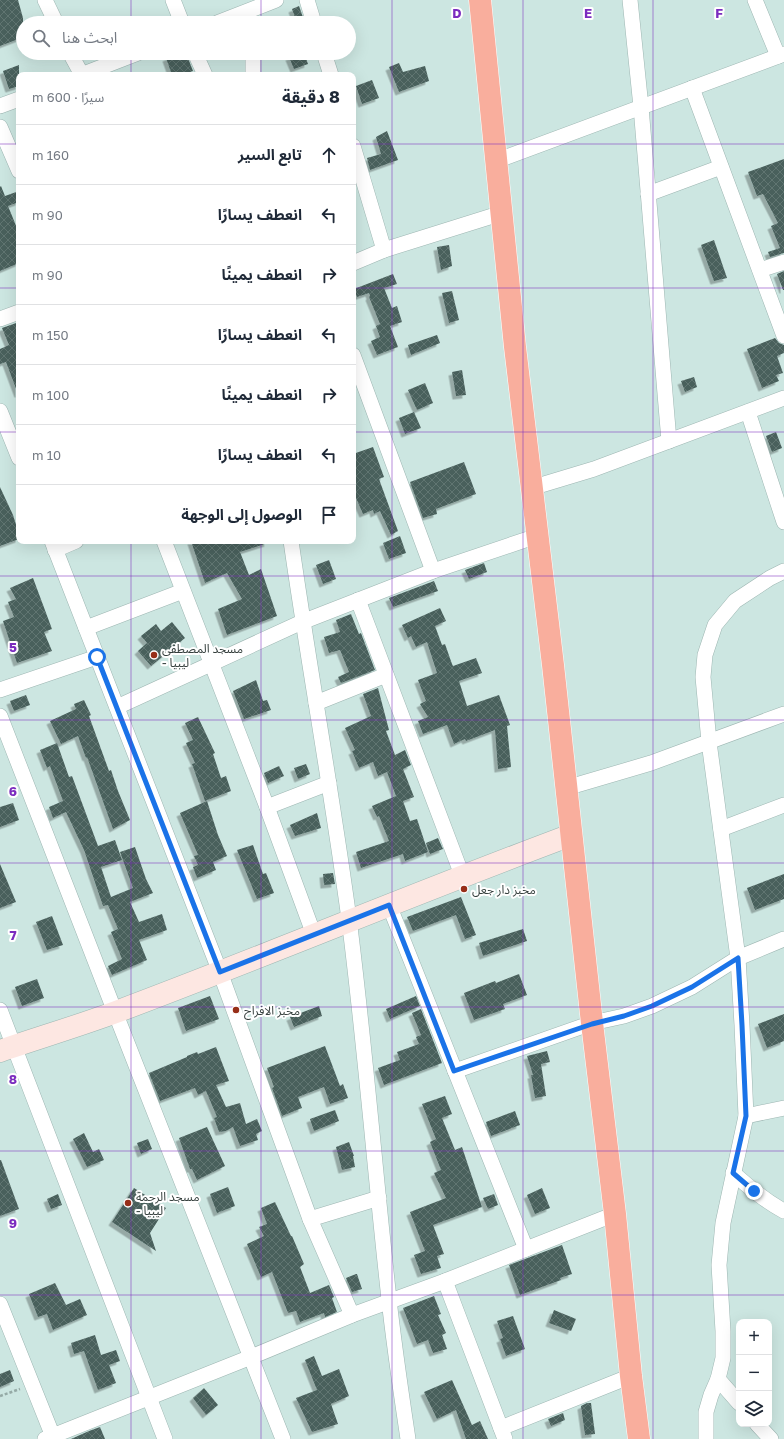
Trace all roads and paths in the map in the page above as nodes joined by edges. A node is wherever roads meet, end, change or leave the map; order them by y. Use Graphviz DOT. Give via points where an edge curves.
graph roads {
  1 [pos="45,0"];
  2 [pos="174,0"];
  3 [pos="276,0"];
  4 [pos="307,0"];
  5 [pos="480,0"];
  6 [pos="630,0"];
  7 [pos="755,0"];
  8 [pos="251,11"];
  9 [pos="53,16"];
  10 [pos="180,16"];
  11 [pos="237,16"];
  12 [pos="312,16"];
  13 [pos="781,55"];
  14 [pos="74,60"];
  15 [pos="124,60"];
  16 [pos="198,60"];
  17 [pos="253,60"];
  18 [pos="326,60"];
  19 [pos="80,72"];
  20 [pos="99,72"];
  21 [pos="204,72"];
  22 [pos="253,72"];
  23 [pos="330,72"];
  24 [pos="692,88"];
  25 [pos="16,100"];
  26 [pos="0,106"];
  27 [pos="641,107"];
  28 [pos="0,127"];
  29 [pos="356,156"];
  30 [pos="496,161"];
  31 [pos="16,164"];
  32 [pos="721,167"];
  33 [pos="648,194"];
  34 [pos="502,213"];
  35 [pos="384,250"];
  36 [pos="356,262"];
  37 [pos="784,262"];
  38 [pos="760,270"];
  39 [pos="16,313"];
  40 [pos="0,319"];
  41 [pos="784,336"];
  42 [pos="356,362"];
  43 [pos="784,398"];
  44 [pos="0,411"];
  45 [pos="748,412"];
  46 [pos="13,423"];
  47 [pos="16,440"];
  48 [pos="668,441"];
  49 [pos="532,488"];
  50 [pos="784,522"];
  51 [pos="537,536"];
  52 [pos="165,544"];
  53 [pos="291,544"];
  54 [pos="53,545"];
  55 [pos="434,571"];
  56 [pos="784,571"];
  57 [pos="183,591"];
  58 [pos="358,600"];
  59 [pos="302,622"];
  60 [pos="86,628"];
  61 [pos="97,657"];
  62 [pos="210,664"];
  63 [pos="386,675"];
  64 [pos="0,690"];
  65 [pos="316,703"];
  66 [pos="117,707"];
  67 [pos="784,714"];
  68 [pos="0,716"];
  69 [pos="709,742"];
  70 [pos="329,783"];
  71 [pos="566,788"];
  72 [pos="784,805"];
  73 [pos="267,807"];
  74 [pos="720,829"];
  75 [pos="571,835"];
  76 [pos="462,876"];
  77 [pos="389,905"];
  78 [pos="349,920"];
  79 [pos="314,935"];
  80 [pos="784,939"];
  81 [pos="738,958"];
  82 [pos="220,972"];
  83 [pos="0,1010"];
  84 [pos="115,1012"];
  85 [pos="592,1024"];
  86 [pos="7,1049"];
  87 [pos="454,1071"];
  88 [pos="784,1108"];
  89 [pos="746,1116"];
  90 [pos="733,1173"];
  91 [pos="379,1198"];
  92 [pos="784,1211"];
  93 [pos="615,1214"];
  94 [pos="310,1219"];
  95 [pos="526,1250"];
  96 [pos="445,1281"];
  97 [pos="389,1301"];
  98 [pos="0,1304"];
  99 [pos="352,1315"];
  100 [pos="251,1357"];
  101 [pos="631,1376"];
  102 [pos="718,1379"];
  103 [pos="31,1384"];
  104 [pos="0,1396"];
  105 [pos="149,1398"];
  106 [pos="736,1400"];
  107 [pos="760,1427"];
  108 [pos="503,1434"];
  109 [pos="50,1438"];
  110 [pos="165,1439"];
  111 [pos="283,1439"];
  112 [pos="408,1439"];
  113 [pos="638,1439"];
  114 [pos="706,1439"];
  115 [pos="771,1439"];
  1 -- 9 [label="street"];
  2 -- 10 [label="street"];
  3 -- 8 [label="street"];
  4 -- 12 [label="street"];
  5 -- 30 [label="highway"];
  6 -- 27 [label="street"];
  7 -- 13 [label="street"];
  8 -- 11 [label="street"];
  13 -- 24 [label="street"];
  14 -- 19 [label="street"];
  15 -- 20 [label="street"];
  16 -- 21 [label="street"];
  17 -- 22 [label="street"];
  18 -- 23 [label="street"];
  24 -- 27 [label="street"];
  24 -- 32 [label="street"];
  25 -- 26 [label="street"];
  27 -- 30 [label="street"];
  27 -- 33 [label="street"];
  28 -- 31 [label="street"];
  29 -- 35 [label="street"];
  30 -- 34 [label="highway"];
  32 -- 33 [label="street"];
  32 -- 38 [label="street"];
  33 -- 48 [label="street"];
  34 -- 35 [label="street"];
  34 -- 49 [label="highway"];
  35 -- 36 [label="street"];
  37 -- 38 [label="street"];
  38 -- 41 [label="street"];
  39 -- 40 [label="street"];
  42 -- 55 [label="street"];
  43 -- 45 [label="street"];
  44 -- 46 [label="street"];
  45 -- 48 [label="street"];
  45 -- 50 [label="street"];
  46 -- 47 [label="street"];
  48 -- 49 [label="street" via="594,469"];
  49 -- 51 [label="highway"];
  51 -- 55 [label="street"];
  51 -- 71 [label="highway"];
  52 -- 57 [label="street"];
  53 -- 59 [label="street"];
  54 -- 60 [label="street"];
  55 -- 58 [label="street"];
  56 -- 69 [label="street" via="735,601 715,625 705,655 703,677"];
  57 -- 60 [label="street"];
  57 -- 62 [label="street"];
  58 -- 59 [label="street"];
  58 -- 63 [label="street"];
  59 -- 62 [label="street"];
  59 -- 65 [label="street"];
  60 -- 61 [label="street"];
  61 -- 64 [label="street"];
  61 -- 66 [label="street"];
  62 -- 66 [label="street"];
  62 -- 73 [label="street"];
  63 -- 65 [label="street"];
  63 -- 76 [label="street"];
  65 -- 70 [label="street"];
  66 -- 82 [label="street"];
  67 -- 69 [label="street"];
  68 -- 84 [label="street"];
  69 -- 71 [label="street" via="651,763"];
  69 -- 74 [label="street"];
  70 -- 73 [label="street"];
  70 -- 78 [label="street"];
  71 -- 75 [label="highway"];
  72 -- 74 [label="street"];
  73 -- 79 [label="street"];
  74 -- 81 [label="street"];
  75 -- 76 [label="street"];
  75 -- 85 [label="highway"];
  76 -- 77 [label="street"];
  77 -- 78 [label="street"];
  77 -- 87 [label="street"];
  78 -- 79 [label="street"];
  78 -- 91 [label="street"];
  79 -- 82 [label="street"];
  80 -- 81 [label="street"];
  81 -- 85 [label="street" via="692,987 652,1006"];
  81 -- 89 [label="street"];
  82 -- 84 [label="street"];
  82 -- 94 [label="street"];
  83 -- 86 [label="street"];
  84 -- 86 [label="street"];
  84 -- 100 [label="street"];
  85 -- 87 [label="street"];
  85 -- 93 [label="highway"];
  86 -- 105 [label="street"];
  87 -- 95 [label="street"];
  88 -- 89 [label="street"];
  89 -- 90 [label="street"];
  90 -- 92 [label="street"];
  90 -- 102 [label="street" via="723,1223 719,1265 723,1358"];
  91 -- 94 [label="street"];
  91 -- 97 [label="street"];
  93 -- 95 [label="street"];
  93 -- 101 [label="highway"];
  94 -- 99 [label="street"];
  95 -- 96 [label="street"];
  96 -- 97 [label="street"];
  96 -- 108 [label="street"];
  97 -- 99 [label="street"];
  97 -- 112 [label="street"];
  98 -- 103 [label="street"];
  99 -- 100 [label="street"];
  100 -- 105 [label="street"];
  100 -- 111 [label="street"];
  101 -- 108 [label="street"];
  101 -- 113 [label="highway"];
  102 -- 106 [label="street"];
  102 -- 114 [label="street" via="706,1412"];
  103 -- 104 [label="path"];
  103 -- 109 [label="street"];
  105 -- 109 [label="street"];
  105 -- 110 [label="street"];
  107 -- 115 [label="street"];
}
